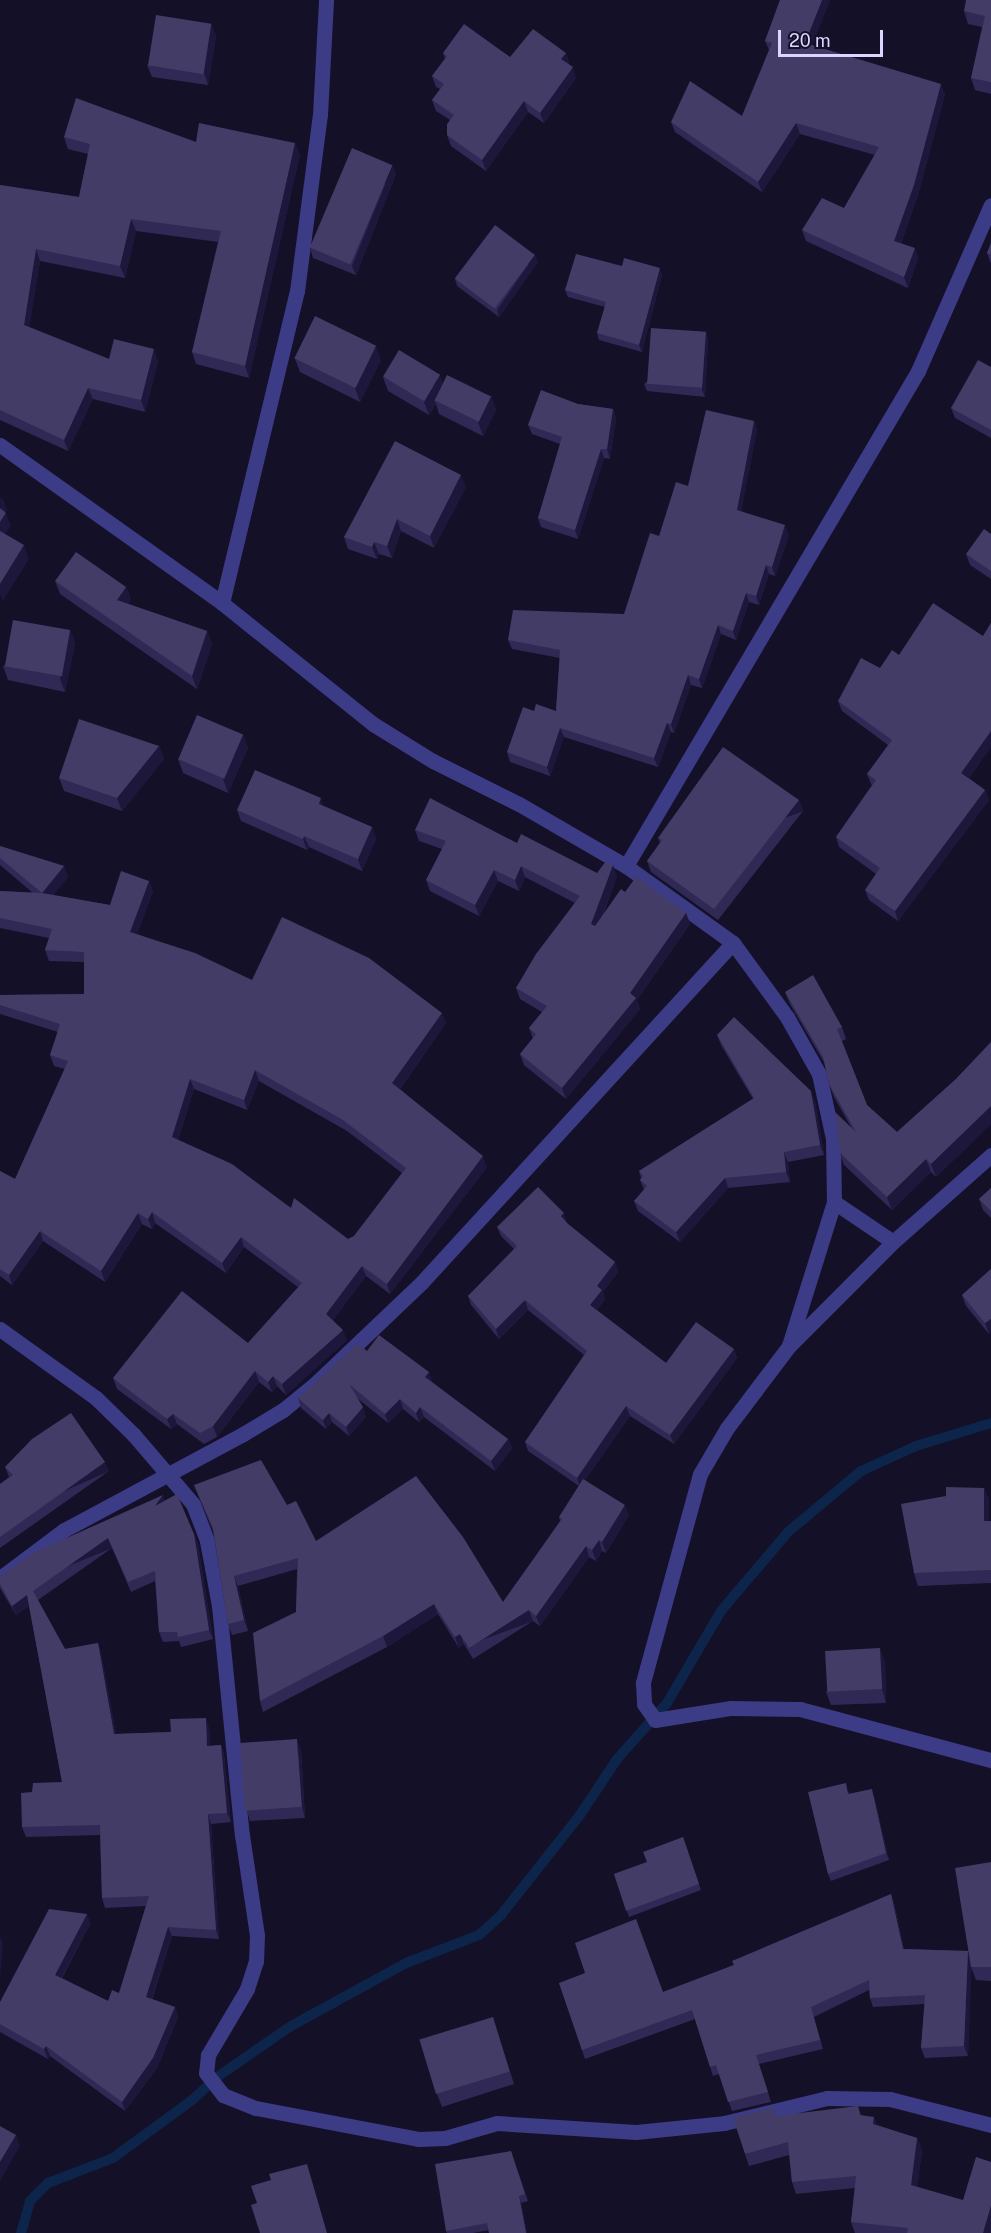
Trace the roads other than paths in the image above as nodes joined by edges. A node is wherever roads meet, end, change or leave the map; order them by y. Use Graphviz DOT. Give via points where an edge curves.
graph roads {
  1 [pos="326,0"];
  2 [pos="991,205"];
  3 [pos="0,445"];
  4 [pos="222,603"];
  5 [pos="626,866"];
  6 [pos="733,943"];
  7 [pos="991,1155"];
  8 [pos="834,1202"];
  9 [pos="893,1242"];
  10 [pos="0,1329"];
  11 [pos="789,1346"];
  12 [pos="167,1471"];
  13 [pos="0,1578"];
  14 [pos="991,1760"];
  15 [pos="991,2126"];
  1 -- 4 [label="street" via="320,115 297,291"];
  2 -- 5 [label="street" via="918,371"];
  3 -- 4 [label="street"];
  4 -- 5 [label="street" via="373,724"];
  5 -- 6 [label="street"];
  6 -- 8 [label="street" via="787,1017 819,1074 833,1139"];
  6 -- 12 [label="street" via="422,1282 316,1383 253,1428"];
  7 -- 9 [label="street"];
  8 -- 9 [label="street"];
  8 -- 11 [label="street"];
  9 -- 11 [label="street"];
  10 -- 12 [label="street" via="96,1398"];
  11 -- 14 [label="street" via="727,1428 700,1474 643,1683 648,1713 662,1721 731,1708 800,1708"];
  12 -- 13 [label="street" via="64,1530"];
  12 -- 15 [label="street" via="193,1504 211,1563 257,1935 256,1961 247,1989 208,2055 206,2073 223,2095 256,2108 418,2139 445,2138 497,2123 636,2132 724,2123 827,2098 890,2099"];
}
